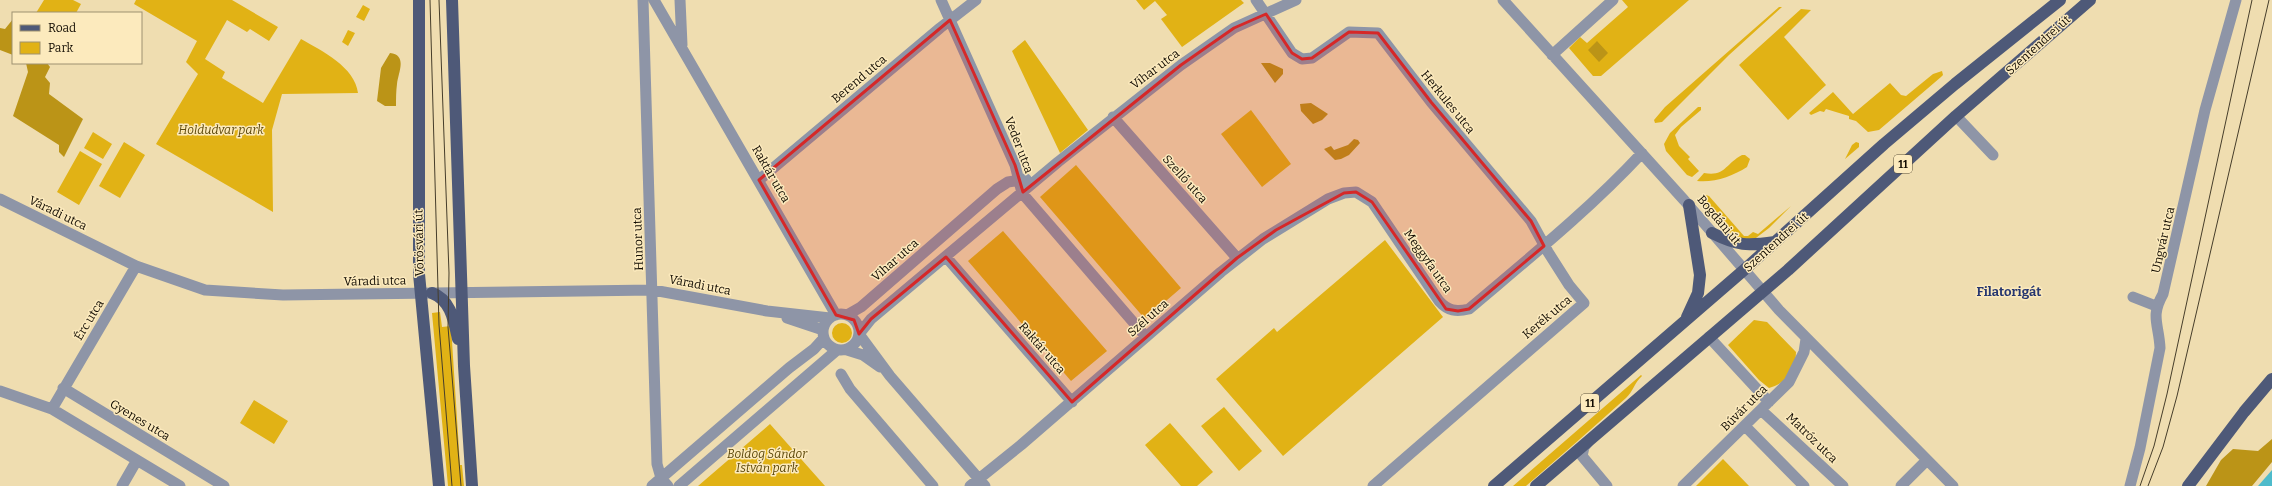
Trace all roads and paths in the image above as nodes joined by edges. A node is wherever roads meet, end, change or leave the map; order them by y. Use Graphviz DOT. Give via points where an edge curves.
graph roads {
  1 [pos="419,0"];
  2 [pos="452,0"];
  3 [pos="643,0"];
  4 [pos="654,0"];
  5 [pos="680,0"];
  6 [pos="940,0"];
  7 [pos="976,0"];
  8 [pos="1256,0"];
  9 [pos="1296,0"];
  10 [pos="1504,0"];
  11 [pos="1612,0"];
  12 [pos="2060,0"];
  13 [pos="2090,0"];
  14 [pos="2236,0"];
  15 [pos="1266,14"];
  16 [pos="950,20"];
  17 [pos="682,47"];
  18 [pos="1552,55"];
  19 [pos="1956,116"];
  20 [pos="1113,118"];
  21 [pos="1642,153"];
  22 [pos="1993,155"];
  23 [pos="1040,177"];
  24 [pos="759,180"];
  25 [pos="1020,180"];
  26 [pos="1356,192"];
  27 [pos="1022,193"];
  28 [pos="0,199"];
  29 [pos="1689,205"];
  30 [pos="1712,233"];
  31 [pos="1775,242"];
  32 [pos="1544,246"];
  33 [pos="946,257"];
  34 [pos="1237,258"];
  35 [pos="136,266"];
  36 [pos="1744,270"];
  37 [pos="653,290"];
  38 [pos="462,292"];
  39 [pos="1762,292"];
  40 [pos="426,293"];
  41 [pos="2133,297"];
  42 [pos="2156,306"];
  43 [pos="767,311"];
  44 [pos="838,316"];
  45 [pos="1686,320"];
  46 [pos="823,334"];
  47 [pos="859,334"];
  48 [pos="1146,337"];
  49 [pos="1709,337"];
  50 [pos="1806,338"];
  51 [pos="842,350"];
  52 [pos="464,366"];
  53 [pos="841,374"];
  54 [pos="890,376"];
  55 [pos="2272,379"];
  56 [pos="63,388"];
  57 [pos="0,391"];
  58 [pos="1072,402"];
  59 [pos="1765,406"];
  60 [pos="52,409"];
  61 [pos="1745,426"];
  62 [pos="1588,441"];
  63 [pos="138,460"];
  64 [pos="1927,460"];
  65 [pos="664,482"];
  66 [pos="978,484"];
  67 [pos="1606,485"];
  68 [pos="122,486"];
  69 [pos="180,486"];
  70 [pos="224,486"];
  71 [pos="439,486"];
  72 [pos="472,486"];
  73 [pos="652,486"];
  74 [pos="679,486"];
  75 [pos="933,486"];
  76 [pos="1373,486"];
  77 [pos="1494,486"];
  78 [pos="1536,486"];
  79 [pos="1683,486"];
  80 [pos="1804,486"];
  81 [pos="1843,486"];
  82 [pos="1901,486"];
  83 [pos="1954,486"];
  84 [pos="2130,486"];
  85 [pos="2188,486"];
  1 -- 40 [label="main road, Vörösvári út" via="418,151"];
  2 -- 38 [label="main road"];
  3 -- 37 [label="street, Hunor utca"];
  4 -- 17 [label="street, Raktár utca"];
  5 -- 17 [label="street, Raktár utca"];
  6 -- 16 [label="street, Veder utca"];
  7 -- 16 [label="street, Berend utca"];
  8 -- 15 [label="street"];
  9 -- 15 [label="street, Vihar utca"];
  10 -- 18 [label="street, Bogdáni út"];
  11 -- 18 [label="street"];
  12 -- 31 [label="main road, Szentendrei út / 11" via="1955,84"];
  13 -- 19 [label="main road, Szentendrei út / 11"];
  14 -- 42 [label="street, Ungvár utca" via="2205,110 2163,294"];
  15 -- 20 [label="street, Vihar utca" via="1234,28 1181,64"];
  15 -- 32 [label="street, Herkules utca" via="1292,53 1302,59 1312,58 1349,32 1378,33 1431,102 1531,221"];
  16 -- 24 [label="street, Berend utca"];
  16 -- 25 [label="street, Veder utca"];
  17 -- 24 [label="street, Raktár utca"];
  18 -- 21 [label="street, Bogdáni út"];
  19 -- 22 [label="street"];
  19 -- 39 [label="main road, Szentendrei út / 11"];
  20 -- 23 [label="street, Vihar utca"];
  20 -- 34 [label="street, Szellő utca"];
  21 -- 29 [label="street, Bogdáni út"];
  21 -- 32 [label="street"];
  23 -- 25 [label="street, Vihar utca"];
  23 -- 27 [label="street, Vihar utca"];
  24 -- 44 [label="street, Raktár utca"];
  25 -- 27 [label="street, Veder utca"];
  25 -- 44 [label="street, Vihar utca" via="1008,182 998,189 867,302"];
  26 -- 32 [label="street, Meggyfa utca" via="1372,202 1446,308 1458,311 1469,309"];
  26 -- 34 [label="street, Szél utca" via="1328,200 1276,230"];
  27 -- 33 [label="street, Vihar utca"];
  27 -- 48 [label="street, Veder utca"];
  28 -- 35 [label="street, Váradi utca"];
  29 -- 30 [label="street, Bogdáni út"];
  29 -- 45 [label="main road" via="1700,268 1700,283"];
  30 -- 31 [label="main road" via="1733,244"];
  30 -- 36 [label="street, Bogdáni út"];
  31 -- 36 [label="main road, Szentendrei út / 11"];
  32 -- 76 [label="street, Kerék utca" via="1584,303"];
  33 -- 47 [label="street, Vihar utca" via="871,319"];
  33 -- 58 [label="street, Raktár utca"];
  34 -- 48 [label="street, Szél utca"];
  35 -- 40 [label="street, Váradi utca" via="195,288 218,291 283,295"];
  35 -- 56 [label="street, Érc utca"];
  36 -- 39 [label="street, Bogdáni út"];
  36 -- 45 [label="main road, Szentendrei út / 11"];
  37 -- 38 [label="street, Váradi utca"];
  37 -- 43 [label="street, Váradi utca"];
  37 -- 65 [label="street, Hunor utca" via="657,464"];
  38 -- 40 [label="street, Váradi utca"];
  38 -- 52 [label="main road"];
  39 -- 49 [label="main road, Szentendrei út / 11"];
  39 -- 50 [label="street, Bogdáni út"];
  40 -- 52 [label="main road" via="442,299 449,308"];
  40 -- 71 [label="main road, Vörösvári út"];
  41 -- 42 [label="street"];
  42 -- 84 [label="street" via="2160,348"];
  43 -- 44 [label="street, Váradi utca"];
  43 -- 46 [label="street, Váradi utca"];
  44 -- 46 [label="street"];
  44 -- 47 [label="street" via="854,320"];
  45 -- 77 [label="main road, Szentendrei út / 11"];
  46 -- 51 [label="street" via="829,346"];
  46 -- 65 [label="street" via="814,349 789,368"];
  47 -- 51 [label="street" via="855,344"];
  47 -- 54 [label="street"];
  48 -- 58 [label="street, Szél utca"];
  49 -- 59 [label="street, Matróz utca"];
  49 -- 62 [label="main road, Szentendrei út / 11"];
  50 -- 59 [label="street, Búvár utca" via="1804,352 1792,377"];
  50 -- 64 [label="street, Bogdáni út"];
  51 -- 54 [label="street" via="871,360"];
  51 -- 74 [label="street"];
  52 -- 72 [label="main road"];
  53 -- 75 [label="street" via="850,389"];
  54 -- 66 [label="street"];
  55 -- 85 [label="main road"];
  56 -- 60 [label="street"];
  56 -- 70 [label="street, Gyenes utca"];
  57 -- 60 [label="street"];
  58 -- 66 [label="street, Szél utca"];
  59 -- 61 [label="street, Búvár utca"];
  59 -- 81 [label="street, Matróz utca"];
  60 -- 63 [label="street"];
  61 -- 79 [label="street, Búvár utca"];
  61 -- 80 [label="street"];
  62 -- 67 [label="street" via="1582,456"];
  62 -- 78 [label="main road, Szentendrei út / 11"];
  63 -- 68 [label="street"];
  63 -- 69 [label="street"];
  64 -- 82 [label="street"];
  64 -- 83 [label="street, Bogdáni út"];
  65 -- 73 [label="street"];
}
